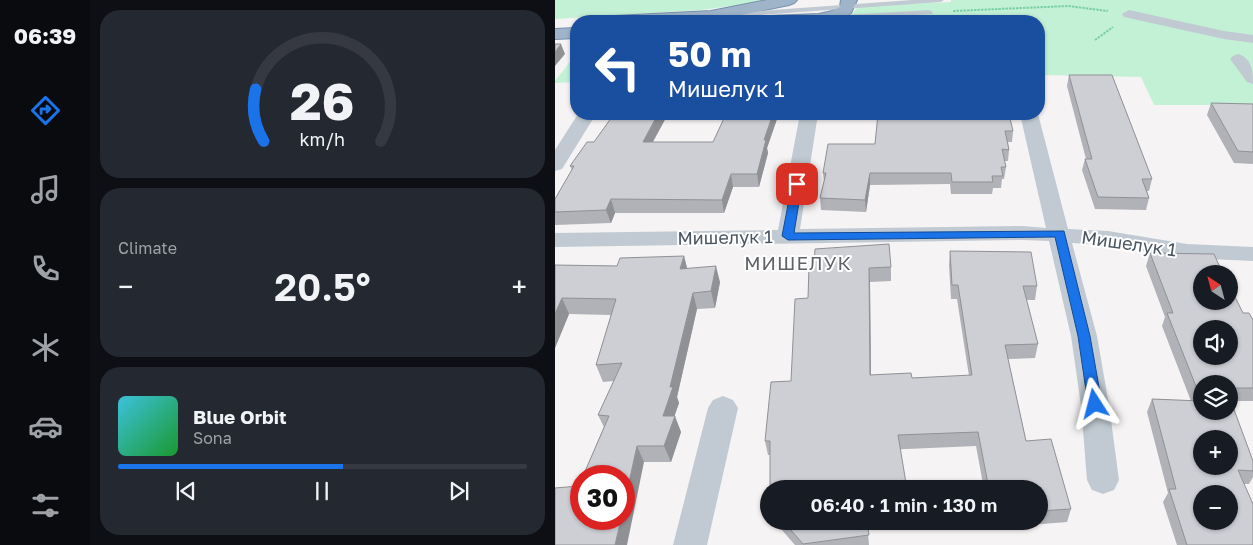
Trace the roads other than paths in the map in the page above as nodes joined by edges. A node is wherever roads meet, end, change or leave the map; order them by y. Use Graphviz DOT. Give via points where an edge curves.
graph roads {
  1 [pos="789,0"];
  2 [pos="824,0"];
  3 [pos="941,0"];
  4 [pos="848,3"];
  5 [pos="929,12"];
  6 [pos="820,13"];
  7 [pos="1129,14"];
  8 [pos="716,15"];
  9 [pos="747,15"];
  10 [pos="807,15"];
  11 [pos="570,23"];
  12 [pos="555,24"];
  13 [pos="570,33"];
  14 [pos="555,34"];
  15 [pos="1252,39"];
  16 [pos="1238,59"];
  17 [pos="1253,79"];
  18 [pos="583,120"];
  19 [pos="808,120"];
  20 [pos="1031,120"];
  21 [pos="555,165"];
  22 [pos="1060,234"];
  23 [pos="788,236"];
  24 [pos="555,240"];
  25 [pos="1253,254"];
  26 [pos="723,408"];
  27 [pos="1103,480"];
  28 [pos="690,545"];
  1 -- 8 [label="highway"];
  2 -- 6 [label="lane"];
  3 -- 4 [label="lane"];
  4 -- 6 [label="highway" via="841,13"];
  5 -- 6 [label="lane"];
  6 -- 9 [label="lane"];
  6 -- 10 [label="highway"];
  7 -- 15 [label="street"];
  11 -- 12 [label="highway"];
  13 -- 14 [label="highway"];
  16 -- 17 [label="street"];
  18 -- 21 [label="street"];
  19 -- 23 [label="street"];
  20 -- 22 [label="street"];
  22 -- 23 [label="street, Мишелук 1"];
  22 -- 25 [label="street, Мишелук 1" via="1187,251"];
  22 -- 27 [label="street" via="1084,336"];
  23 -- 24 [label="street, Мишелук 1"];
  26 -- 28 [label="street"];
}
